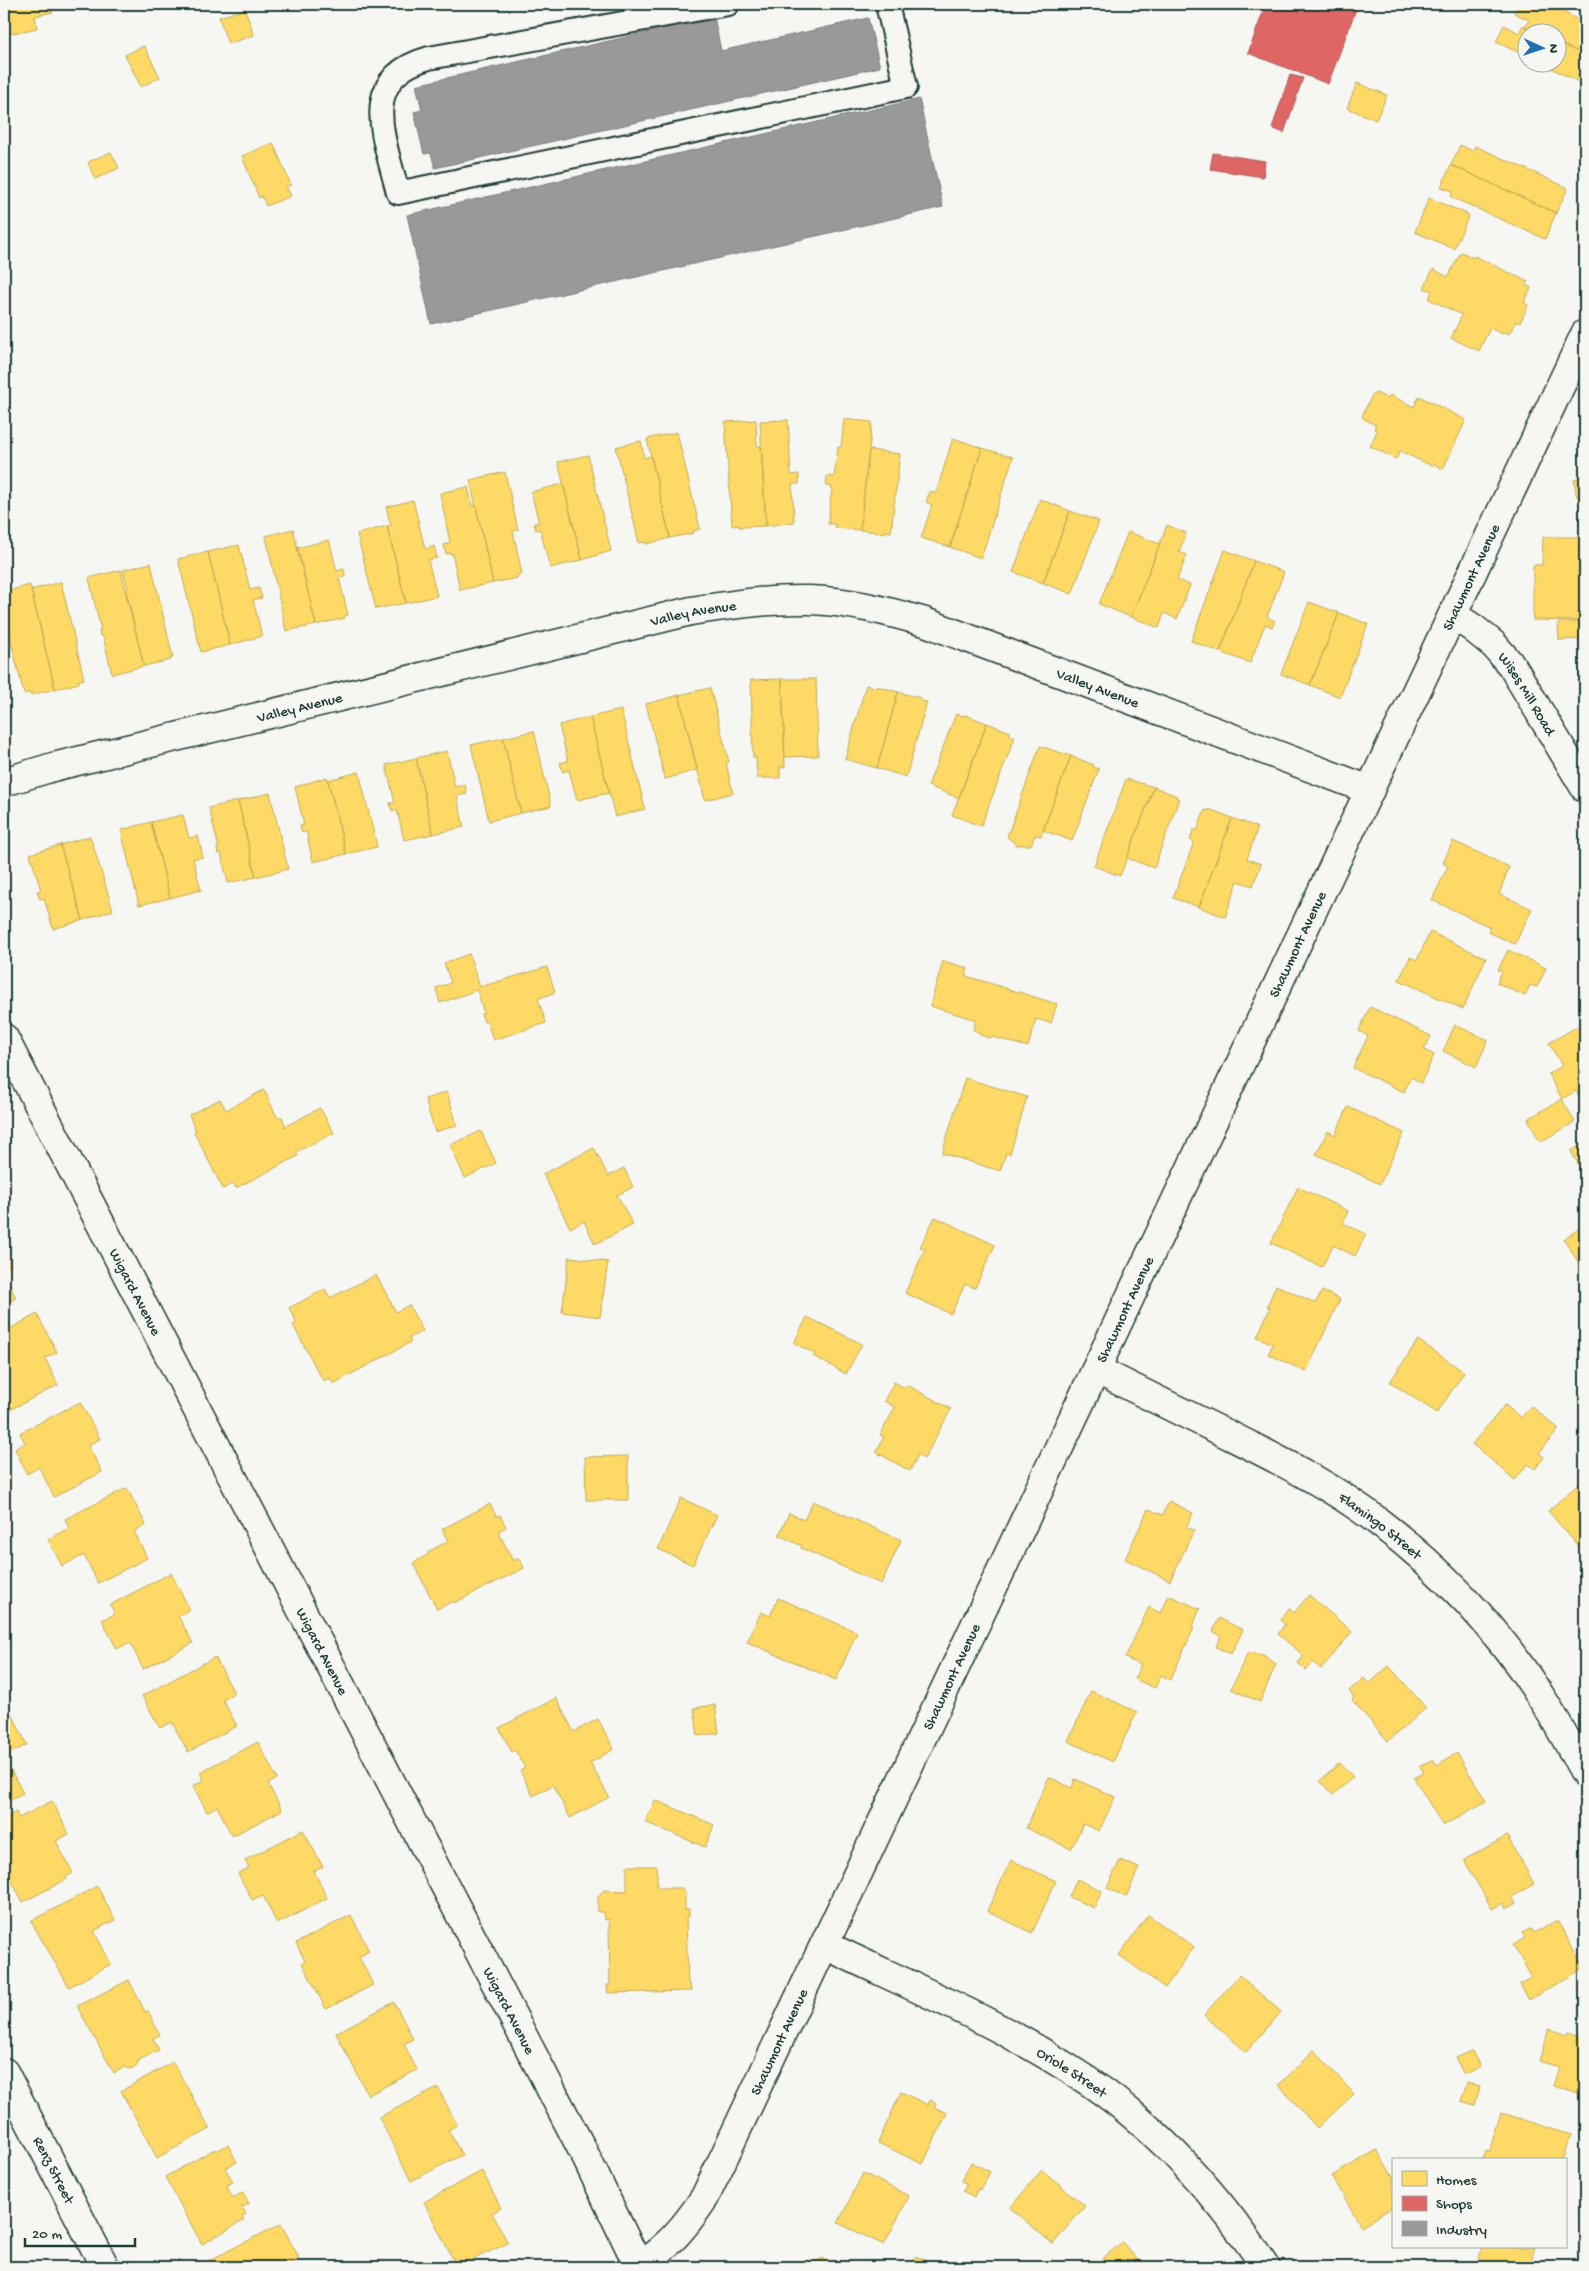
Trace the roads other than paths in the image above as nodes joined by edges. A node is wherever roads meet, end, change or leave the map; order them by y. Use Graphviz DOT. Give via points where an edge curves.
graph roads {
  1 [pos="728,4"];
  2 [pos="887,4"];
  3 [pos="674,9"];
  4 [pos="1585,334"];
  5 [pos="1453,615"];
  6 [pos="1581,771"];
  7 [pos="4,782"];
  8 [pos="1370,790"];
  9 [pos="4,1038"];
  10 [pos="1097,1370"];
  11 [pos="1585,1772"];
  12 [pos="825,1945"];
  13 [pos="4,2072"];
  14 [pos="105,2267"];
  15 [pos="639,2267"];
  16 [pos="1266,2267"];
  1 -- 3 [label="lane"];
  2 -- 3 [label="lane" via="906,87 398,193 380,120 380,102 386,86 397,72 412,62"];
  4 -- 5 [label="street, Shawmont Avenue"];
  5 -- 6 [label="street, Wises Mill Road" via="1494,645 1512,666"];
  5 -- 8 [label="street, Shawmont Avenue"];
  7 -- 8 [label="street, Valley Avenue" via="691,611 732,604 809,600 884,610 925,622"];
  8 -- 10 [label="street, Shawmont Avenue"];
  9 -- 15 [label="street, Wigard Avenue" via="584,2153"];
  10 -- 11 [label="street, Flamingo Street" via="1315,1480 1409,1546 1454,1588 1517,1662"];
  10 -- 12 [label="street, Shawmont Avenue"];
  12 -- 15 [label="street, Shawmont Avenue" via="705,2197 688,2224 672,2241"];
  12 -- 16 [label="street, Oriole Street" via="990,2024 1079,2074 1124,2108 1207,2189"];
  13 -- 14 [label="street, Renz Street"];
}
